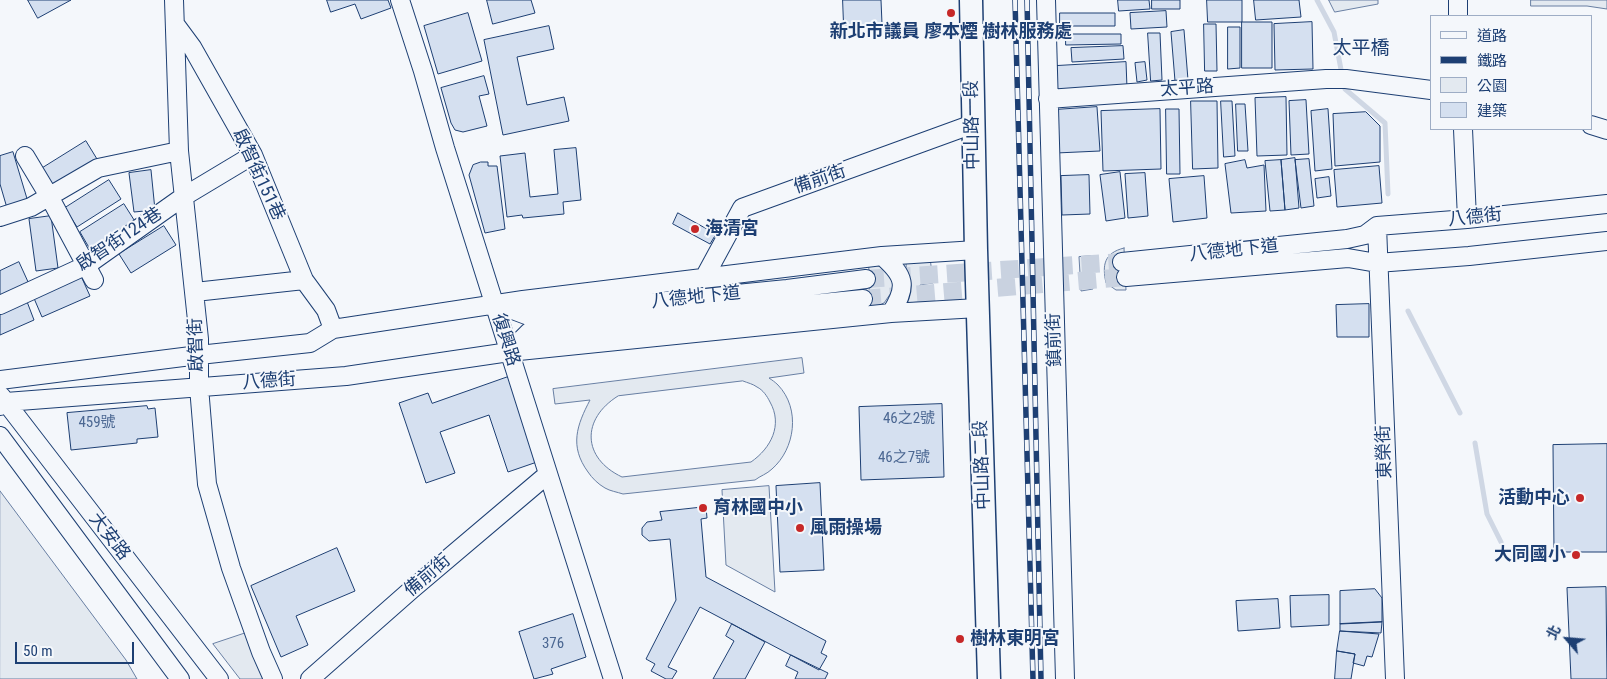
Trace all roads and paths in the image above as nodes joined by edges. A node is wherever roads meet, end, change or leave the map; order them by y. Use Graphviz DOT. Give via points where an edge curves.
graph roads {
  1 [pos="174,0"];
  2 [pos="400,0"];
  3 [pos="971,0"];
  4 [pos="1046,0"];
  5 [pos="1458,0"];
  6 [pos="1458,15"];
  7 [pos="175,24"];
  8 [pos="1430,90"];
  9 [pos="1048,99"];
  10 [pos="973,124"];
  11 [pos="1592,125"];
  12 [pos="1463,130"];
  13 [pos="1607,130"];
  14 [pos="180,150"];
  15 [pos="253,155"];
  16 [pos="25,156"];
  17 [pos="49,196"];
  18 [pos="183,197"];
  19 [pos="1607,204"];
  20 [pos="0,217"];
  21 [pos="1466,219"];
  22 [pos="1377,226"];
  23 [pos="1347,240"];
  24 [pos="1607,241"];
  25 [pos="976,250"];
  26 [pos="882,256"];
  27 [pos="1348,258"];
  28 [pos="1377,263"];
  29 [pos="90,272"];
  30 [pos="704,278"];
  31 [pos="866,279"];
  32 [pos="304,280"];
  33 [pos="195,292"];
  34 [pos="863,299"];
  35 [pos="494,303"];
  36 [pos="0,305"];
  37 [pos="978,308"];
  38 [pos="891,313"];
  39 [pos="527,324"];
  40 [pos="333,329"];
  41 [pos="509,352"];
  42 [pos="199,355"];
  43 [pos="0,380"];
  44 [pos="199,387"];
  45 [pos="2,401"];
  46 [pos="0,436"];
  47 [pos="548,474"];
  48 [pos="180,679"];
  49 [pos="219,679"];
  50 [pos="273,679"];
  51 [pos="310,679"];
  52 [pos="613,679"];
  53 [pos="989,679"];
  54 [pos="1065,679"];
  55 [pos="1395,679"];
  1 -- 7 [label="street, 啟智街"];
  2 -- 35 [label="street, 復興路"];
  3 -- 10 [label="main road, 中山路一段"];
  4 -- 9 [label="street, 鎮前街"];
  5 -- 6 [label="street"];
  7 -- 14 [label="street, 啟智街"];
  7 -- 15 [label="street, 啟智街151巷" via="192,47"];
  8 -- 9 [label="street, 太平路" via="1326,79"];
  9 -- 54 [label="street, 鎮前街"];
  10 -- 25 [label="main road, 中山路一段"];
  10 -- 30 [label="street, 備前街" via="742,208"];
  11 -- 13 [label="street"];
  12 -- 21 [label="street"];
  14 -- 17 [label="street" via="98,168"];
  14 -- 18 [label="street, 啟智街"];
  15 -- 18 [label="street, 啟智街124巷"];
  15 -- 32 [label="street, 啟智街151巷"];
  16 -- 17 [label="street"];
  17 -- 20 [label="street" via="31,207"];
  17 -- 29 [label="street"];
  18 -- 29 [label="street, 啟智街124巷"];
  18 -- 33 [label="street, 啟智街"];
  19 -- 21 [label="street, 八德街"];
  21 -- 22 [label="street, 八德街"];
  22 -- 23 [label="street, 八德街"];
  22 -- 28 [label="street, 東榮街"];
  23 -- 27 [label="street, 八德地下道" via="1124,270"];
  24 -- 28 [label="street, 八德街"];
  25 -- 26 [label="street, 八德街"];
  25 -- 37 [label="main road, 中山路二段"];
  26 -- 30 [label="street, 八德街"];
  26 -- 38 [label="street" via="901,277 901,297"];
  27 -- 28 [label="street, 八德街"];
  28 -- 55 [label="street, 東榮街"];
  29 -- 36 [label="street, 啟智街124巷"];
  30 -- 35 [label="street, 八德街"];
  31 -- 39 [label="street, 八德地下道"];
  32 -- 33 [label="street"];
  32 -- 40 [label="street, 啟智街151巷" via="326,310"];
  33 -- 42 [label="street, 啟智街"];
  34 -- 39 [label="street, 八德地下道"];
  35 -- 39 [label="street"];
  35 -- 40 [label="street, 八德街"];
  35 -- 41 [label="street, 復興路"];
  37 -- 38 [label="street, 八德街"];
  37 -- 53 [label="main road, 中山路二段"];
  38 -- 41 [label="street, 八德街"];
  39 -- 41 [label="street"];
  40 -- 42 [label="street, 八德街" via="310,343"];
  41 -- 44 [label="street, 八德街" via="346,376"];
  41 -- 47 [label="street, 復興路"];
  42 -- 43 [label="street, 八德街"];
  42 -- 44 [label="street, 啟智街"];
  44 -- 45 [label="street, 八德街"];
  44 -- 50 [label="street, 啟智街" via="207,484 231,568"];
  45 -- 49 [label="street, 大安路"];
  46 -- 48 [label="street, 大安路"];
  47 -- 51 [label="street, 備前街"];
  47 -- 52 [label="street, 復興路"];
}
